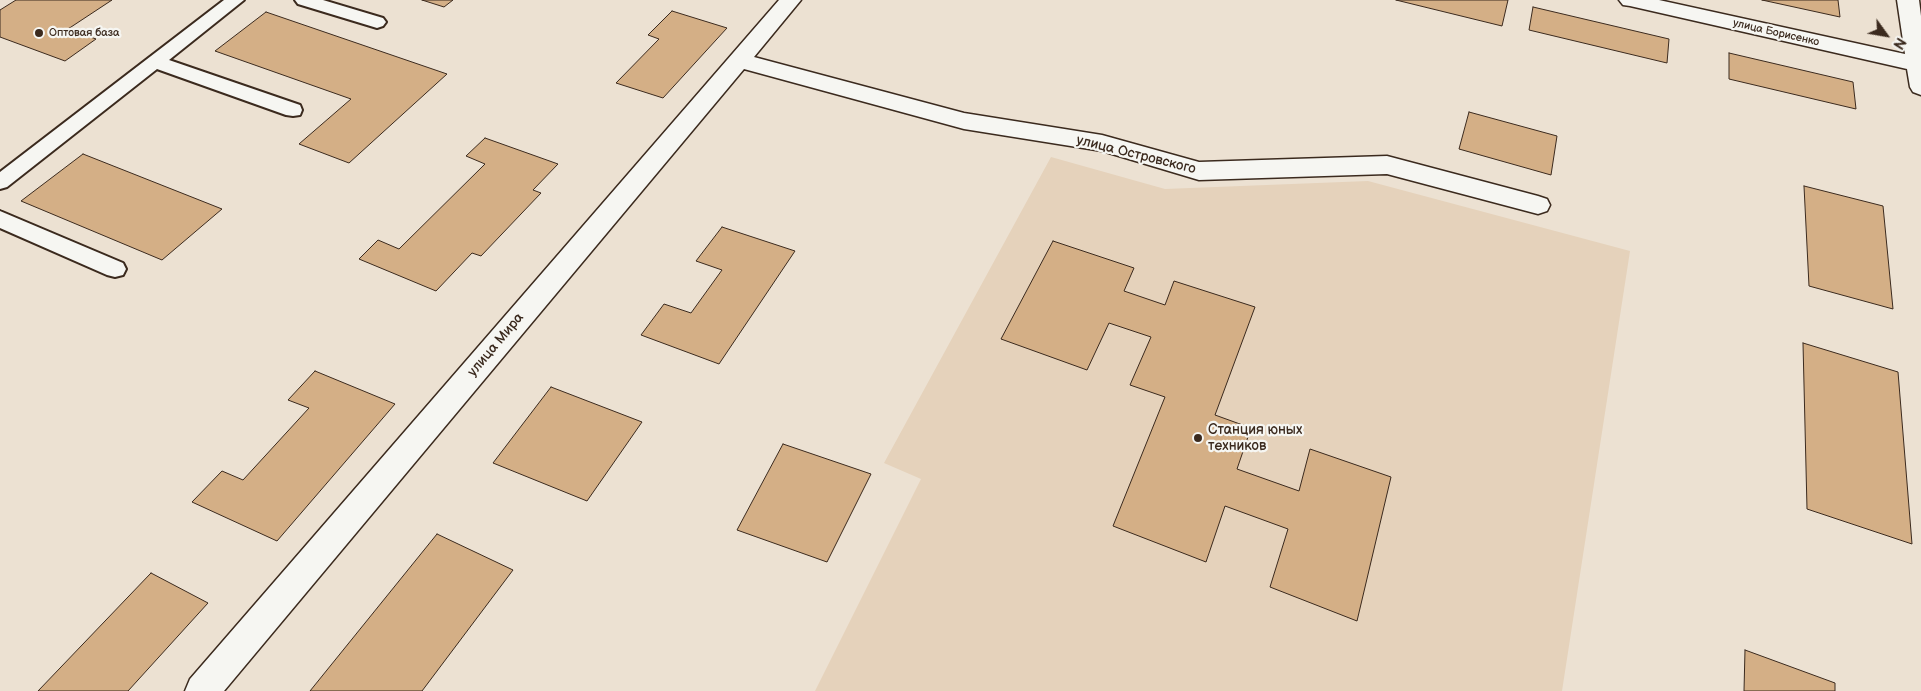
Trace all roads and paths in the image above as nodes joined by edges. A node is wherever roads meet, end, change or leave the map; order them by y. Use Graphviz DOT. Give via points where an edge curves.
graph roads {
  1 [pos="235,0"];
  2 [pos="304,0"];
  3 [pos="790,0"];
  4 [pos="1630,0"];
  5 [pos="1908,0"];
  6 [pos="377,22"];
  7 [pos="740,60"];
  8 [pos="155,62"];
  9 [pos="1919,65"];
  10 [pos="1921,87"];
  11 [pos="293,110"];
  12 [pos="0,182"];
  13 [pos="1538,205"];
  14 [pos="0,220"];
  15 [pos="115,269"];
  16 [pos="202,691"];
  1 -- 8 [label="lane"];
  2 -- 6 [label="lane"];
  3 -- 7 [label="street, улица Мира"];
  4 -- 9 [label="street, улица Борисенко"];
  5 -- 9 [label="street"];
  7 -- 13 [label="street, улица Островского" via="964,121 1102,143 1199,171 1387,165"];
  7 -- 16 [label="street, улица Мира"];
  8 -- 11 [label="lane"];
  8 -- 12 [label="lane"];
  9 -- 10 [label="street"];
  14 -- 15 [label="lane"];
}
